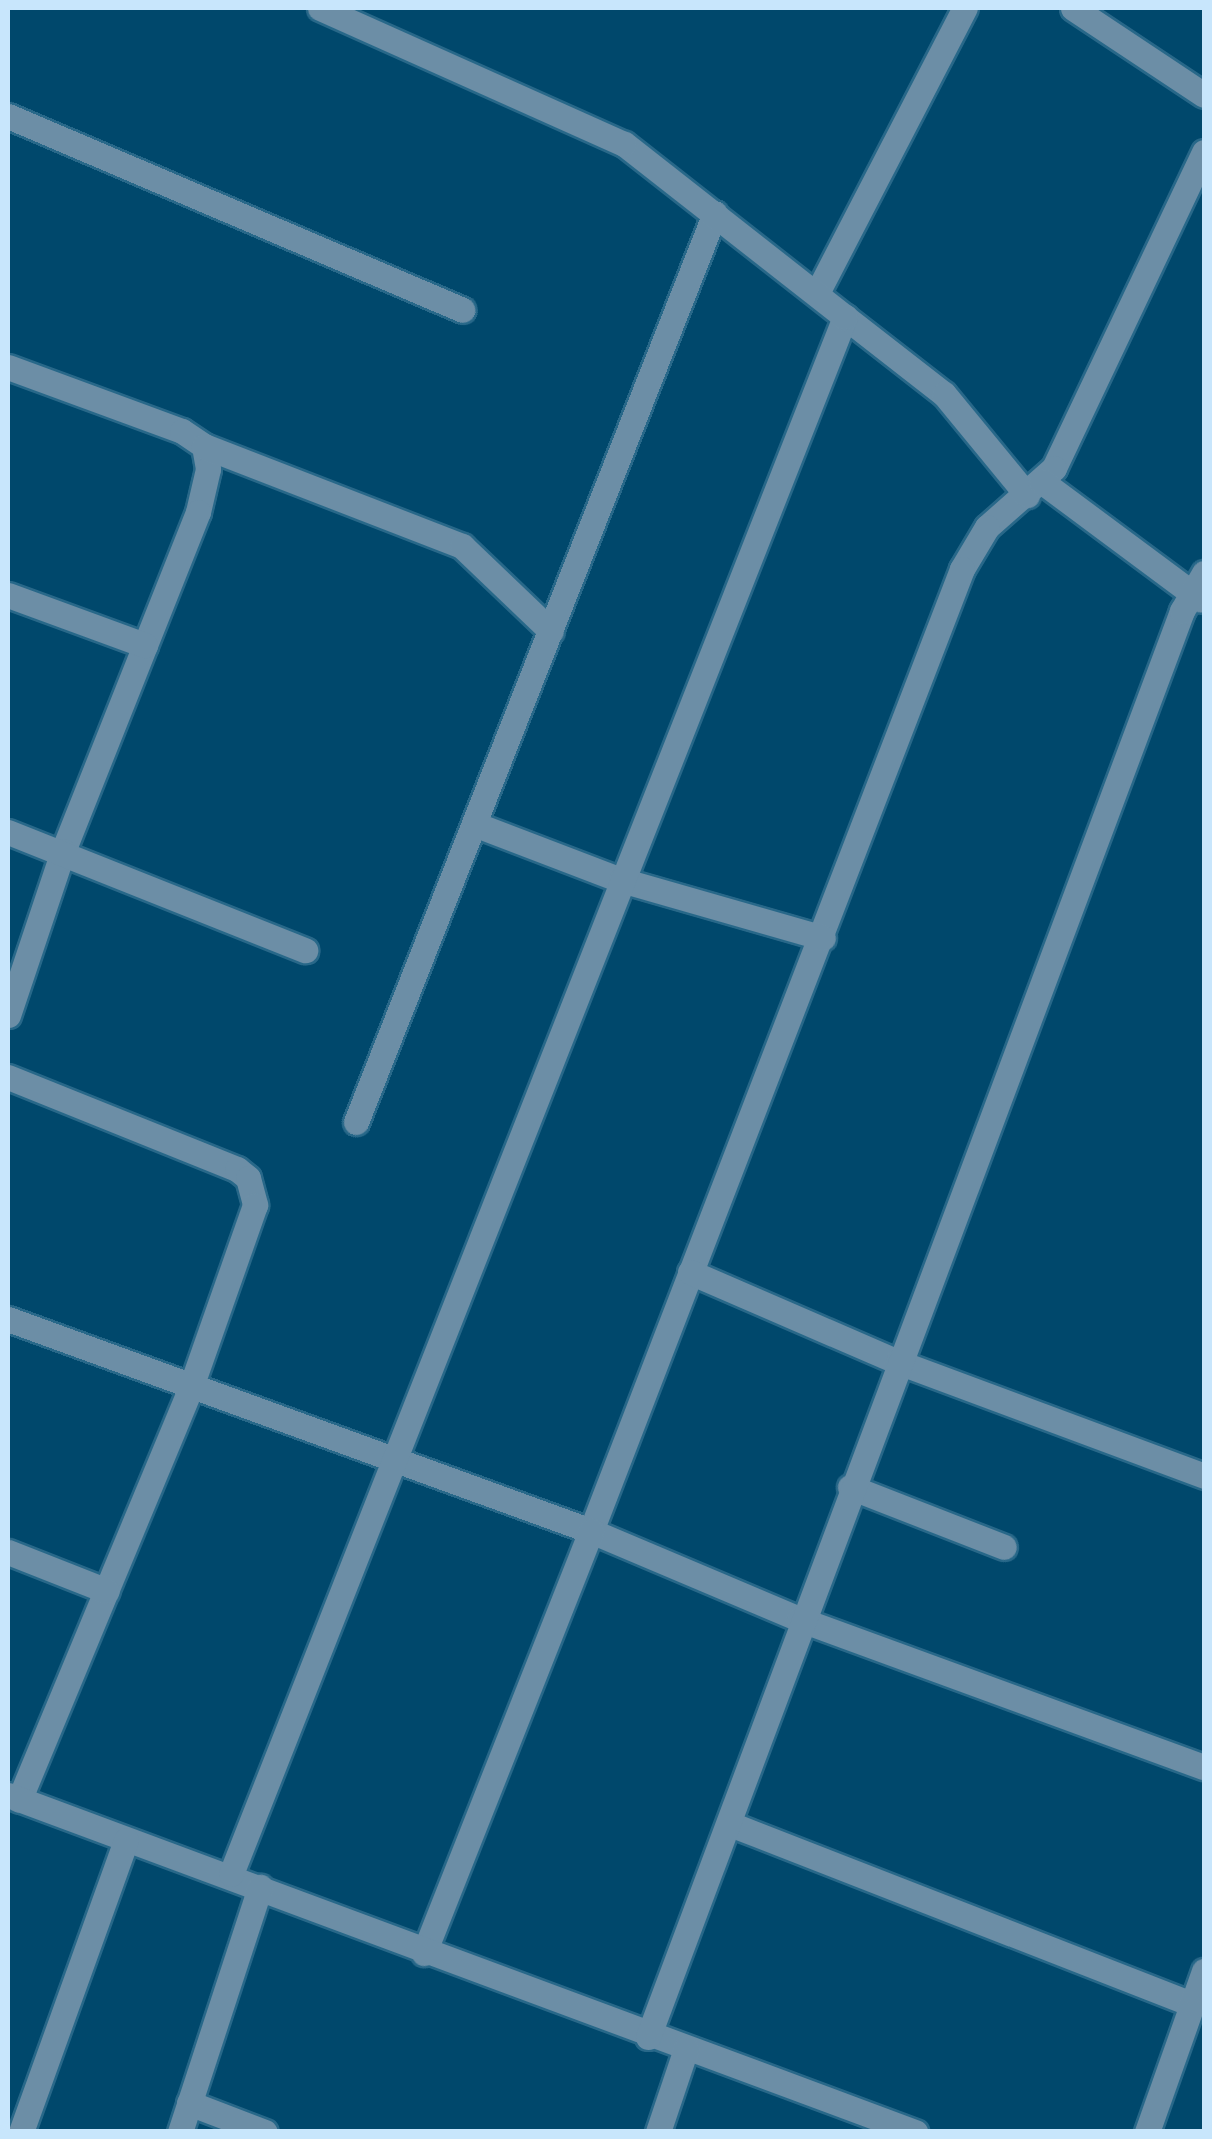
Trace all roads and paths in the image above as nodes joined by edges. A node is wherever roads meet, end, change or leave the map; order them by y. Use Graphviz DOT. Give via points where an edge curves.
graph roads {
  1 [pos="320,8"];
  2 [pos="966,8"];
  3 [pos="1073,8"];
  4 [pos="1204,95"];
  5 [pos="8,116"];
  6 [pos="1204,152"];
  7 [pos="714,213"];
  8 [pos="817,292"];
  9 [pos="462,310"];
  10 [pos="845,317"];
  11 [pos="8,368"];
  12 [pos="204,446"];
  13 [pos="1034,488"];
  14 [pos="1200,589"];
  15 [pos="8,595"];
  16 [pos="551,631"];
  17 [pos="145,645"];
  18 [pos="474,824"];
  19 [pos="8,832"];
  20 [pos="63,851"];
  21 [pos="621,880"];
  22 [pos="822,938"];
  23 [pos="305,950"];
  24 [pos="8,1015"];
  25 [pos="8,1078"];
  26 [pos="356,1122"];
  27 [pos="690,1272"];
  28 [pos="8,1319"];
  29 [pos="898,1362"];
  30 [pos="191,1388"];
  31 [pos="388,1462"];
  32 [pos="1204,1476"];
  33 [pos="850,1486"];
  34 [pos="591,1531"];
  35 [pos="1004,1547"];
  36 [pos="8,1552"];
  37 [pos="107,1591"];
  38 [pos="799,1619"];
  39 [pos="1204,1767"];
  40 [pos="13,1798"];
  41 [pos="730,1824"];
  42 [pos="126,1840"];
  43 [pos="232,1874"];
  44 [pos="260,1887"];
  45 [pos="424,1953"];
  46 [pos="1204,1970"];
  47 [pos="1191,2004"];
  48 [pos="648,2037"];
  49 [pos="686,2049"];
  50 [pos="188,2103"];
  51 [pos="21,2132"];
  52 [pos="180,2132"];
  53 [pos="265,2132"];
  54 [pos="658,2132"];
  55 [pos="915,2132"];
  56 [pos="1147,2132"];
  1 -- 7 [label="street" via="580,120 624,144"];
  2 -- 8 [label="street"];
  3 -- 4 [label="street"];
  5 -- 9 [label="street"];
  6 -- 13 [label="street" via="1074,430"];
  7 -- 8 [label="street"];
  7 -- 16 [label="street"];
  8 -- 10 [label="street"];
  10 -- 13 [label="street" via="944,394"];
  10 -- 21 [label="street"];
  11 -- 12 [label="street" via="182,431"];
  12 -- 16 [label="street" via="462,546 503,593"];
  12 -- 17 [label="street" via="208,469 198,512"];
  13 -- 14 [label="street"];
  13 -- 22 [label="street" via="987,528 962,568"];
  14 -- 29 [label="street"];
  15 -- 17 [label="street"];
  16 -- 18 [label="street"];
  17 -- 20 [label="street"];
  18 -- 21 [label="street"];
  18 -- 26 [label="street"];
  19 -- 20 [label="street"];
  20 -- 23 [label="street"];
  20 -- 24 [label="street"];
  21 -- 22 [label="street"];
  21 -- 31 [label="street"];
  22 -- 27 [label="street"];
  25 -- 30 [label="street" via="248,1178 255,1206"];
  27 -- 29 [label="street"];
  27 -- 34 [label="street"];
  28 -- 30 [label="street"];
  29 -- 32 [label="street"];
  29 -- 33 [label="street"];
  30 -- 31 [label="street"];
  30 -- 37 [label="street"];
  31 -- 34 [label="street"];
  31 -- 43 [label="street"];
  33 -- 35 [label="street"];
  33 -- 38 [label="street"];
  34 -- 38 [label="street"];
  34 -- 45 [label="street"];
  36 -- 37 [label="street"];
  37 -- 40 [label="street"];
  38 -- 39 [label="street"];
  38 -- 41 [label="street"];
  40 -- 42 [label="street"];
  41 -- 47 [label="street"];
  41 -- 48 [label="street"];
  42 -- 43 [label="street"];
  42 -- 51 [label="street"];
  43 -- 44 [label="street"];
  44 -- 45 [label="street"];
  44 -- 50 [label="street"];
  45 -- 48 [label="street"];
  46 -- 47 [label="street"];
  47 -- 56 [label="street"];
  48 -- 49 [label="street"];
  49 -- 54 [label="street"];
  49 -- 55 [label="street"];
  50 -- 52 [label="street"];
  50 -- 53 [label="street"];
}
